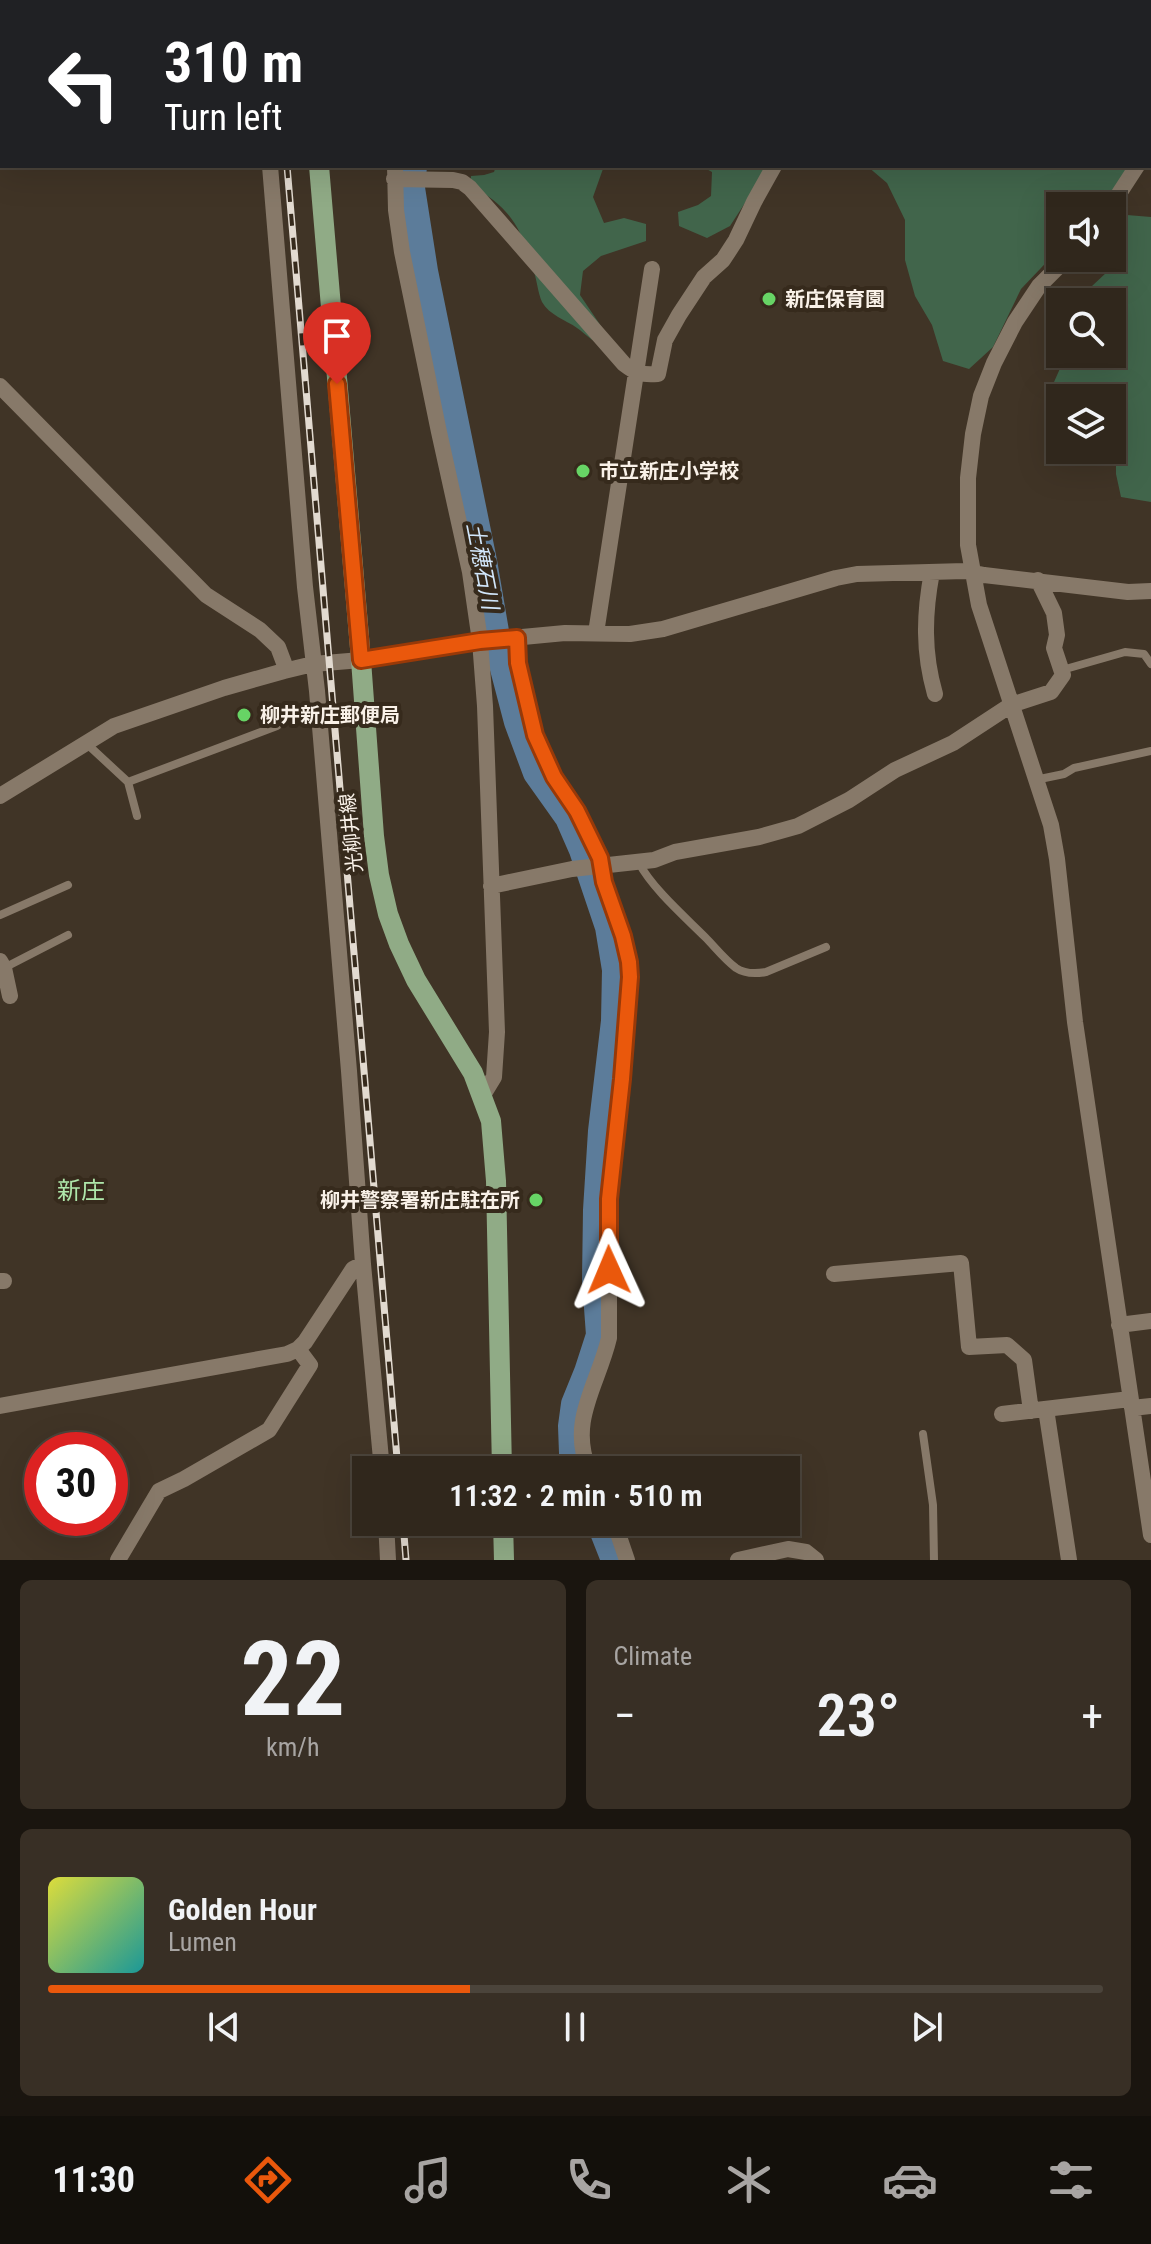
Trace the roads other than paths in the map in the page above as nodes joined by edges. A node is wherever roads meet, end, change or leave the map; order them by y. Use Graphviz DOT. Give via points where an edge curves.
graph roads {
  1 [pos="270,168"];
  2 [pos="319,168"];
  3 [pos="773,168"];
  4 [pos="1136,168"];
  5 [pos="394,172"];
  6 [pos="1120,192"];
  7 [pos="652,269"];
  8 [pos="1053,272"];
  9 [pos="636,374"];
  10 [pos="0,386"];
  11 [pos="932,572"];
  12 [pos="973,572"];
  13 [pos="1038,580"];
  14 [pos="1151,591"];
  15 [pos="596,633"];
  16 [pos="512,638"];
  17 [pos="482,641"];
  18 [pos="361,660"];
  19 [pos="313,664"];
  20 [pos="1151,664"];
  21 [pos="284,671"];
  22 [pos="1061,671"];
  23 [pos="935,694"];
  24 [pos="1011,705"];
  25 [pos="277,726"];
  26 [pos="86,743"];
  27 [pos="1151,751"];
  28 [pos="1034,780"];
  29 [pos="128,782"];
  30 [pos="0,796"];
  31 [pos="137,816"];
  32 [pos="639,863"];
  33 [pos="599,865"];
  34 [pos="68,885"];
  35 [pos="491,886"];
  36 [pos="0,915"];
  37 [pos="68,935"];
  38 [pos="826,947"];
  39 [pos="2,964"];
  40 [pos="10,996"];
  41 [pos="483,1095"];
  42 [pos="363,1264"];
  43 [pos="834,1274"];
  44 [pos="1151,1321"];
  45 [pos="1119,1325"];
  46 [pos="298,1349"];
  47 [pos="1131,1404"];
  48 [pos="0,1406"];
  49 [pos="1151,1406"];
  50 [pos="1039,1410"];
  51 [pos="1002,1414"];
  52 [pos="923,1434"];
  53 [pos="381,1456"];
  54 [pos="502,1456"];
  55 [pos="584,1456"];
  56 [pos="1148,1491"];
  57 [pos="1151,1535"];
  58 [pos="387,1536"];
  59 [pos="503,1536"];
  60 [pos="619,1536"];
  61 [pos="118,1560"];
  62 [pos="388,1560"];
  63 [pos="504,1560"];
  64 [pos="627,1560"];
  65 [pos="738,1560"];
  66 [pos="816,1560"];
  67 [pos="934,1560"];
  68 [pos="1069,1560"];
  1 -- 19 [label="street"];
  2 -- 18 [label="main road, 光柳井線"];
  3 -- 9 [label="street" via="736,240 704,277 665,340 658,374"];
  4 -- 6 [label="street"];
  5 -- 9 [label="street" via="453,180 470,188"];
  5 -- 17 [label="street" via="402,252"];
  7 -- 9 [label="street"];
  8 -- 12 [label="street" via="1015,322 981,396 968,478"];
  9 -- 15 [label="street"];
  10 -- 21 [label="street" via="206,595 278,647"];
  11 -- 12 [label="street"];
  11 -- 15 [label="street" via="847,576 663,629"];
  11 -- 23 [label="street" via="925,608 928,671"];
  12 -- 13 [label="street"];
  12 -- 24 [label="street"];
  13 -- 14 [label="street"];
  13 -- 22 [label="street" via="1054,613 1054,648"];
  15 -- 16 [label="street"];
  16 -- 17 [label="street"];
  16 -- 33 [label="street" via="535,735 577,811"];
  17 -- 18 [label="street"];
  17 -- 35 [label="street"];
  18 -- 19 [label="street"];
  18 -- 41 [label="main road, 光柳井線" via="374,836 388,914 416,980"];
  19 -- 21 [label="street"];
  19 -- 42 [label="street"];
  20 -- 22 [label="lane" via="1135,651"];
  21 -- 26 [label="street" via="133,719"];
  22 -- 24 [label="street" via="1051,692"];
  24 -- 28 [label="street"];
  24 -- 32 [label="street" via="953,743 798,826"];
  25 -- 29 [label="lane"];
  26 -- 29 [label="lane"];
  26 -- 30 [label="street"];
  27 -- 28 [label="lane"];
  28 -- 45 [label="street" via="1057,859"];
  29 -- 31 [label="lane"];
  32 -- 33 [label="street"];
  32 -- 38 [label="lane" via="736,968 766,972"];
  33 -- 35 [label="street"];
  33 -- 55 [label="street" via="623,936 630,977 609,1199 609,1338 584,1408"];
  34 -- 36 [label="lane"];
  35 -- 41 [label="street" via="497,1032 494,1077"];
  37 -- 39 [label="lane"];
  39 -- 40 [label="street"];
  41 -- 54 [label="main road, 光柳井線" via="494,1142"];
  42 -- 46 [label="street" via="353,1269"];
  42 -- 53 [label="street"];
  43 -- 50 [label="street" via="961,1263 969,1347 1007,1345 1024,1360"];
  44 -- 45 [label="street"];
  45 -- 47 [label="street"];
  46 -- 48 [label="street"];
  46 -- 61 [label="street" via="310,1365 269,1430 159,1491"];
  47 -- 49 [label="street"];
  47 -- 50 [label="street"];
  47 -- 56 [label="street"];
  50 -- 51 [label="street"];
  50 -- 68 [label="street"];
  52 -- 67 [label="lane"];
  56 -- 57 [label="street"];
  58 -- 62 [label="street"];
  59 -- 63 [label="main road"];
  60 -- 64 [label="street"];
  65 -- 66 [label="street" via="788,1549"];
}
